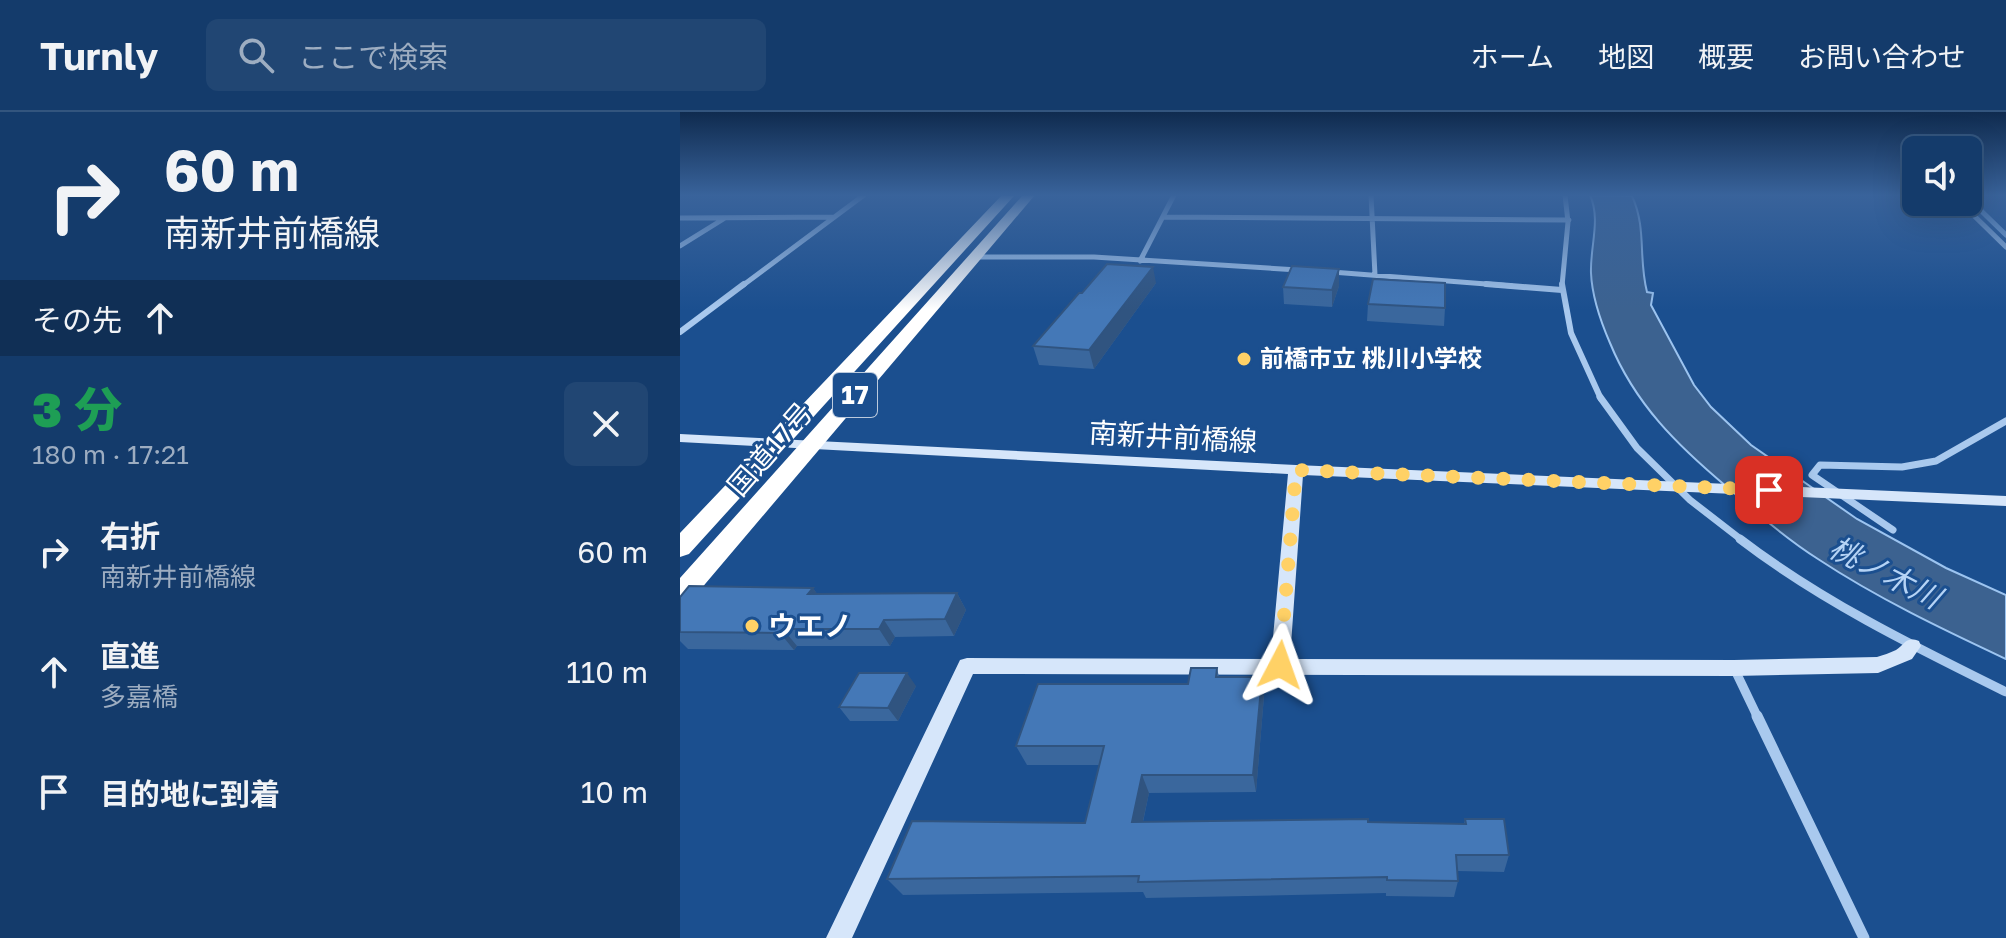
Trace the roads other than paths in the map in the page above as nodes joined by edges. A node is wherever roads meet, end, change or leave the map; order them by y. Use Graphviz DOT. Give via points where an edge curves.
graph roads {
  1 [pos="700,234"];
  2 [pos="812,234"];
  3 [pos="973,234"];
  4 [pos="996,234"];
  5 [pos="1154,234"];
  6 [pos="1373,234"];
  7 [pos="1567,234"];
  8 [pos="680,246"];
  9 [pos="976,257"];
  10 [pos="1140,261"];
  11 [pos="1312,271"];
  12 [pos="1328,272"];
  13 [pos="1375,275"];
  14 [pos="1562,290"];
  15 [pos="680,332"];
  16 [pos="2006,421"];
  17 [pos="680,438"];
  18 [pos="778,443"];
  19 [pos="811,445"];
  20 [pos="1296,470"];
  21 [pos="1676,487"];
  22 [pos="1832,492"];
  23 [pos="2006,501"];
  24 [pos="1893,530"];
  25 [pos="680,548"];
  26 [pos="680,596"];
  27 [pos="1912,646"];
  28 [pos="1280,665"];
  29 [pos="1734,668"];
  30 [pos="2006,692"];
  31 [pos="839,938"];
  32 [pos="1864,938"];
  1 -- 8 [label="street"];
  2 -- 15 [label="street"];
  3 -- 18 [label="highway, 国道17号 / 17"];
  4 -- 9 [label="highway, 国道17号 / 17"];
  5 -- 10 [label="street"];
  6 -- 13 [label="street"];
  7 -- 14 [label="street"];
  9 -- 10 [label="street"];
  9 -- 19 [label="highway, 国道17号 / 17"];
  10 -- 11 [label="street"];
  12 -- 13 [label="street"];
  13 -- 14 [label="street"];
  14 -- 21 [label="street" via="1571,335 1594,386 1625,432"];
  16 -- 22 [label="street" via="1936,461 1902,467 1820,465 1812,475"];
  17 -- 18 [label="main road, 南新井前橋線"];
  18 -- 19 [label="main road, 南新井前橋線"];
  18 -- 25 [label="highway, 国道17号 / 17"];
  19 -- 20 [label="main road, 南新井前橋線"];
  19 -- 26 [label="highway, 国道17号 / 17"];
  20 -- 21 [label="main road, 南新井前橋線"];
  20 -- 28 [label="main road"];
  21 -- 22 [label="main road, 南新井前橋線"];
  21 -- 27 [label="street" via="1799,579"];
  22 -- 23 [label="main road"];
  22 -- 24 [label="street"];
  27 -- 29 [label="main road" via="1878,665"];
  27 -- 30 [label="street"];
  28 -- 29 [label="main road"];
  28 -- 31 [label="main road" via="967,666"];
  29 -- 32 [label="street"];
}
